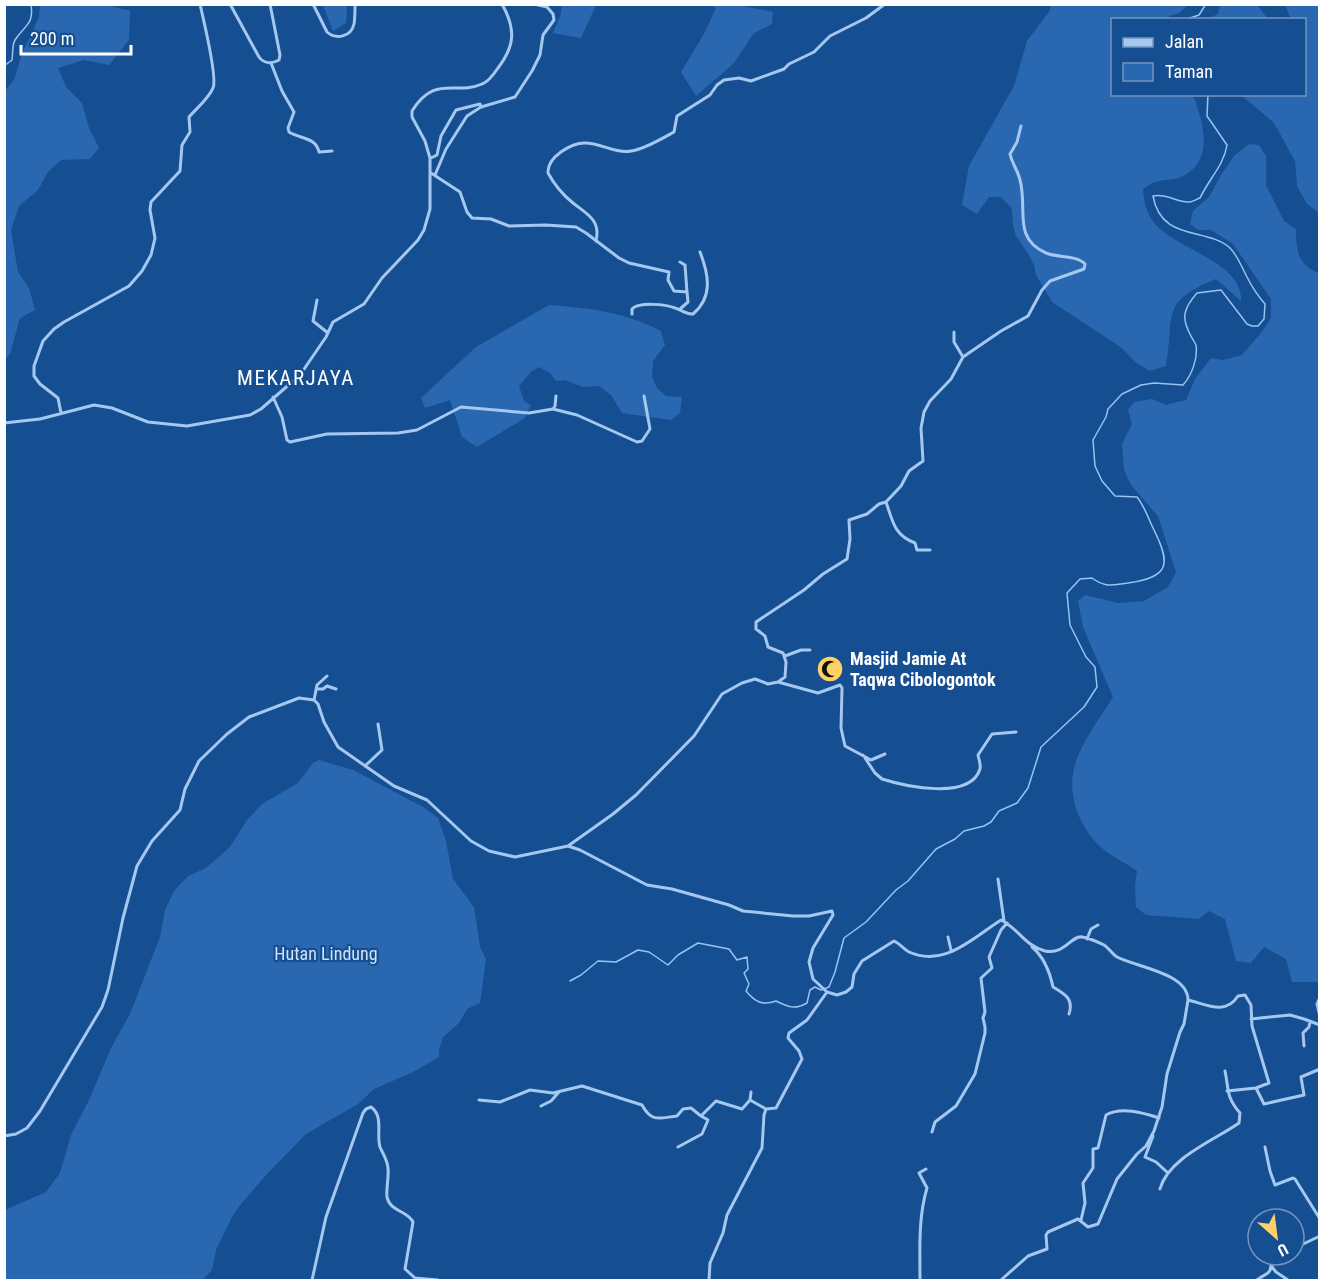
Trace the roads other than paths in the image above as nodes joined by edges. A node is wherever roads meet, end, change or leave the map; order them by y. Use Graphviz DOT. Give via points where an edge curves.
graph roads {
  1 [pos="200,4"];
  2 [pos="230,4"];
  3 [pos="270,4"];
  4 [pos="313,4"];
  5 [pos="356,4"];
  6 [pos="502,4"];
  7 [pos="534,4"];
  8 [pos="885,4"];
  9 [pos="271,63"];
  10 [pos="481,107"];
  11 [pos="1021,126"];
  12 [pos="332,151"];
  13 [pos="430,158"];
  14 [pos="433,174"];
  15 [pos="596,241"];
  16 [pos="700,252"];
  17 [pos="680,262"];
  18 [pos="687,292"];
  19 [pos="317,300"];
  20 [pos="677,308"];
  21 [pos="632,314"];
  22 [pos="954,332"];
  23 [pos="328,333"];
  24 [pos="963,357"];
  25 [pos="556,396"];
  26 [pos="644,396"];
  27 [pos="273,397"];
  28 [pos="553,409"];
  29 [pos="61,413"];
  30 [pos="4,423"];
  31 [pos="886,502"];
  32 [pos="930,550"];
  33 [pos="810,650"];
  34 [pos="785,657"];
  35 [pos="327,676"];
  36 [pos="778,682"];
  37 [pos="317,689"];
  38 [pos="336,689"];
  39 [pos="314,700"];
  40 [pos="378,724"];
  41 [pos="1016,732"];
  42 [pos="885,754"];
  43 [pos="862,755"];
  44 [pos="365,766"];
  45 [pos="568,846"];
  46 [pos="998,879"];
  47 [pos="1006,922"];
  48 [pos="1098,925"];
  49 [pos="948,937"];
  50 [pos="1087,939"];
  51 [pos="1031,945"];
  52 [pos="951,950"];
  53 [pos="827,992"];
  54 [pos="1320,997"];
  55 [pos="1188,1000"];
  56 [pos="1069,1014"];
  57 [pos="1320,1017"];
  58 [pos="1251,1019"];
  59 [pos="1310,1021"];
  60 [pos="1320,1025"];
  61 [pos="1304,1046"];
  62 [pos="1320,1069"];
  63 [pos="1225,1071"];
  64 [pos="1274,1081"];
  65 [pos="1269,1083"];
  66 [pos="1256,1088"];
  67 [pos="560,1091"];
  68 [pos="1227,1091"];
  69 [pos="751,1092"];
  70 [pos="480,1100"];
  71 [pos="751,1100"];
  72 [pos="541,1106"];
  73 [pos="766,1109"];
  74 [pos="701,1116"];
  75 [pos="1159,1118"];
  76 [pos="932,1132"];
  77 [pos="1152,1135"];
  78 [pos="4,1136"];
  79 [pos="678,1147"];
  80 [pos="1265,1147"];
  81 [pos="926,1169"];
  82 [pos="1168,1173"];
  83 [pos="1160,1189"];
  84 [pos="1320,1219"];
  85 [pos="1081,1220"];
  86 [pos="1320,1236"];
  87 [pos="1306,1244"];
  88 [pos="1272,1267"];
  89 [pos="312,1281"];
  90 [pos="438,1281"];
  91 [pos="709,1281"];
  92 [pos="920,1281"];
  93 [pos="1000,1281"];
  94 [pos="1257,1281"];
  95 [pos="1288,1281"];
  1 -- 29 [label="street" via="215,84 189,117 190,132 182,145 180,171 151,202 155,238 151,255 132,284 54,329 39,352 34,376 58,398"];
  2 -- 9 [label="street" via="259,57"];
  3 -- 9 [label="street" via="280,55 279,60"];
  4 -- 5 [label="street" via="327,32 339,37 353,28"];
  6 -- 13 [label="street" via="512,36 507,54 493,74 480,85 434,90 412,110"];
  7 -- 10 [label="street" via="547,7 554,20 543,35 536,63 515,97"];
  8 -- 15 [label="street" via="830,36 814,52 783,70 751,81 738,78 722,82 710,95 676,116 674,132 637,149 626,151 584,143 558,155 548,172 566,196 594,220"];
  9 -- 12 [label="street" via="294,112 287,130 312,141 319,152"];
  10 -- 13 [label="street" via="474,104 456,110 441,136 437,155"];
  10 -- 14 [label="street" via="468,116"];
  11 -- 24 [label="street" via="1010,154 1020,180 1024,233 1043,251 1081,260 1085,267 1050,281 1028,316"];
  13 -- 14 [label="street"];
  14 -- 15 [label="street" via="460,192 472,218 509,226 576,227"];
  14 -- 23 [label="street" via="430,213 418,240 382,278 366,303 334,320"];
  15 -- 18 [label="street" via="629,263 669,272 668,280 674,291"];
  16 -- 20 [label="street" via="707,269 708,287 702,308 685,314"];
  17 -- 18 [label="street" via="685,266"];
  18 -- 20 [label="street" via="688,302 682,309"];
  19 -- 23 [label="street" via="313,321"];
  20 -- 21 [label="street" via="644,304 632,309"];
  22 -- 24 [label="street" via="954,342"];
  23 -- 27 [label="street" via="300,375"];
  24 -- 31 [label="street" via="924,412 923,461 909,471"];
  25 -- 28 [label="street"];
  26 -- 28 [label="street" via="650,429 638,442 577,415"];
  27 -- 28 [label="street" via="290,442 327,434 417,430 461,407 529,413"];
  27 -- 29 [label="street" via="250,415 187,426 148,422 94,405"];
  29 -- 30 [label="street"];
  31 -- 32 [label="street" via="902,538 915,543 917,550"];
  31 -- 34 [label="street" via="868,514 850,518 845,561 756,622 755,627 765,636 768,647 781,651"];
  33 -- 34 [label="street"];
  34 -- 36 [label="street" via="786,675"];
  35 -- 37 [label="street"];
  36 -- 43 [label="street" via="818,693 840,685 844,746"];
  36 -- 45 [label="street" via="767,684 755,679 722,694 693,736 636,795"];
  37 -- 38 [label="street"];
  37 -- 39 [label="street"];
  39 -- 44 [label="street" via="335,744"];
  39 -- 78 [label="street" via="295,699 249,717 199,761 180,810 152,841 137,866 102,1007 40,1112 27,1128"];
  40 -- 44 [label="street" via="382,750"];
  41 -- 43 [label="street" via="992,734 978,755 977,775 962,785 939,790 882,779"];
  42 -- 43 [label="street" via="871,760"];
  44 -- 45 [label="street" via="394,786 427,800 471,841 489,851 515,857"];
  45 -- 53 [label="street" via="649,886 729,904 743,911 793,916 832,911 810,958 812,977"];
  46 -- 47 [label="street"];
  47 -- 51 [label="street"];
  47 -- 52 [label="street" via="998,921 977,938"];
  47 -- 76 [label="street" via="990,957 993,968 981,978 985,1027 975,1073 956,1106 935,1122"];
  48 -- 50 [label="street" via="1091,929"];
  49 -- 52 [label="street"];
  50 -- 51 [label="street" via="1076,938 1054,951"];
  50 -- 55 [label="street" via="1104,945 1115,956 1179,983 1187,990"];
  51 -- 56 [label="street" via="1042,957 1053,987 1071,1000"];
  52 -- 53 [label="street" via="933,956 911,952 894,941 862,961 847,991 837,995"];
  53 -- 73 [label="street" via="807,1020 789,1033 788,1038 802,1060 776,1108"];
  54 -- 57 [label="street"];
  55 -- 58 [label="street" via="1212,1007 1228,1006 1245,995 1251,1005"];
  55 -- 75 [label="street"];
  58 -- 59 [label="street" via="1290,1015"];
  58 -- 65 [label="street"];
  59 -- 60 [label="street"];
  59 -- 61 [label="street" via="1303,1034"];
  62 -- 66 [label="street" via="1301,1077 1304,1095 1264,1104"];
  63 -- 68 [label="street"];
  64 -- 65 [label="street"];
  65 -- 66 [label="street"];
  66 -- 68 [label="street"];
  67 -- 70 [label="street" via="530,1090 500,1102"];
  67 -- 72 [label="street"];
  67 -- 74 [label="street" via="589,1087 642,1105 652,1118 677,1116 683,1109 691,1108"];
  68 -- 82 [label="street" via="1240,1113 1238,1124 1192,1152"];
  69 -- 71 [label="street"];
  71 -- 73 [label="street"];
  71 -- 74 [label="street" via="742,1110 715,1102"];
  73 -- 91 [label="street" via="762,1148 727,1214 710,1263"];
  74 -- 79 [label="street" via="708,1120 702,1134"];
  75 -- 77 [label="street"];
  75 -- 85 [label="street" via="1140,1112 1113,1111 1106,1115 1098,1148 1092,1149 1093,1168 1083,1183 1085,1203"];
  77 -- 82 [label="street" via="1144,1157"];
  77 -- 85 [label="street" via="1117,1179 1098,1224 1088,1227"];
  80 -- 84 [label="street" via="1275,1185 1295,1179"];
  81 -- 92 [label="street" via="920,1173 927,1188 922,1203"];
  82 -- 83 [label="street"];
  85 -- 93 [label="street" via="1048,1232 1047,1249 1028,1256"];
  86 -- 87 [label="street"];
  88 -- 94 [label="street" via="1268,1275"];
  88 -- 95 [label="street"];
  89 -- 90 [label="street" via="326,1217 363,1113 371,1107 378,1117 379,1144 388,1166 389,1201 413,1222 405,1269 415,1278"];
}
